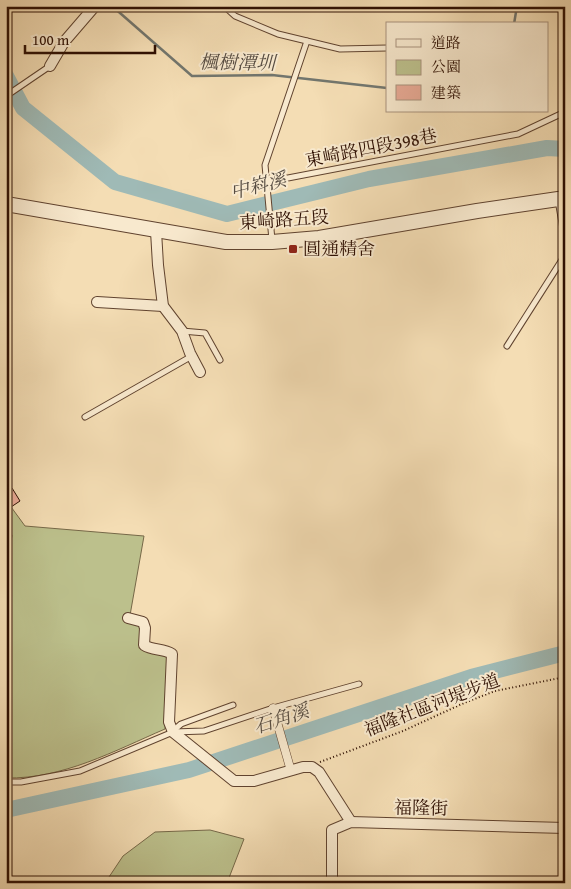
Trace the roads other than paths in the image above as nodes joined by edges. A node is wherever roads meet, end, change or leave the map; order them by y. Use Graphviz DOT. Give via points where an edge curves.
graph roads {
  1 [pos="95,6"];
  2 [pos="224,6"];
  3 [pos="307,41"];
  4 [pos="386,48"];
  5 [pos="50,66"];
  6 [pos="6,96"];
  7 [pos="565,112"];
  8 [pos="267,182"];
  9 [pos="562,198"];
  10 [pos="6,204"];
  11 [pos="156,231"];
  12 [pos="565,241"];
  13 [pos="272,242"];
  14 [pos="565,255"];
  15 [pos="97,302"];
  16 [pos="163,306"];
  17 [pos="182,331"];
  18 [pos="507,346"];
  19 [pos="192,356"];
  20 [pos="220,360"];
  21 [pos="200,372"];
  22 [pos="85,417"];
  23 [pos="6,532"];
  24 [pos="6,544"];
  25 [pos="128,618"];
  26 [pos="359,684"];
  27 [pos="233,705"];
  28 [pos="273,708"];
  29 [pos="172,732"];
  30 [pos="290,771"];
  31 [pos="6,782"];
  32 [pos="351,822"];
  33 [pos="565,828"];
  34 [pos="332,883"];
  1 -- 5 [label="street" via="64,42"];
  2 -- 3 [label="lane" via="235,16 278,34"];
  3 -- 4 [label="lane" via="340,49"];
  3 -- 8 [label="lane" via="265,166"];
  5 -- 6 [label="lane"];
  7 -- 8 [label="lane, 東崎路四段398巷" via="518,134"];
  8 -- 13 [label="lane"];
  9 -- 12 [label="lane"];
  9 -- 13 [label="street, 東崎路五段" via="318,238"];
  10 -- 11 [label="street, 東崎路五段"];
  11 -- 13 [label="street, 東崎路五段" via="226,242"];
  11 -- 16 [label="street"];
  14 -- 18 [label="lane"];
  15 -- 16 [label="street"];
  16 -- 17 [label="street"];
  17 -- 19 [label="street"];
  17 -- 20 [label="lane" via="205,333"];
  19 -- 21 [label="street"];
  19 -- 22 [label="lane"];
  23 -- 24 [label="lane" via="9,536"];
  25 -- 29 [label="street" via="143,622 146,628 144,645 172,654 169,722"];
  26 -- 28 [label="lane"];
  27 -- 29 [label="lane" via="182,724"];
  28 -- 29 [label="lane" via="204,731"];
  28 -- 30 [label="street"];
  29 -- 30 [label="street" via="234,781 254,781"];
  29 -- 31 [label="lane" via="80,771"];
  30 -- 32 [label="street" via="312,767 319,772"];
  32 -- 33 [label="street, 福隆街"];
  32 -- 34 [label="street" via="332,830"];
}
